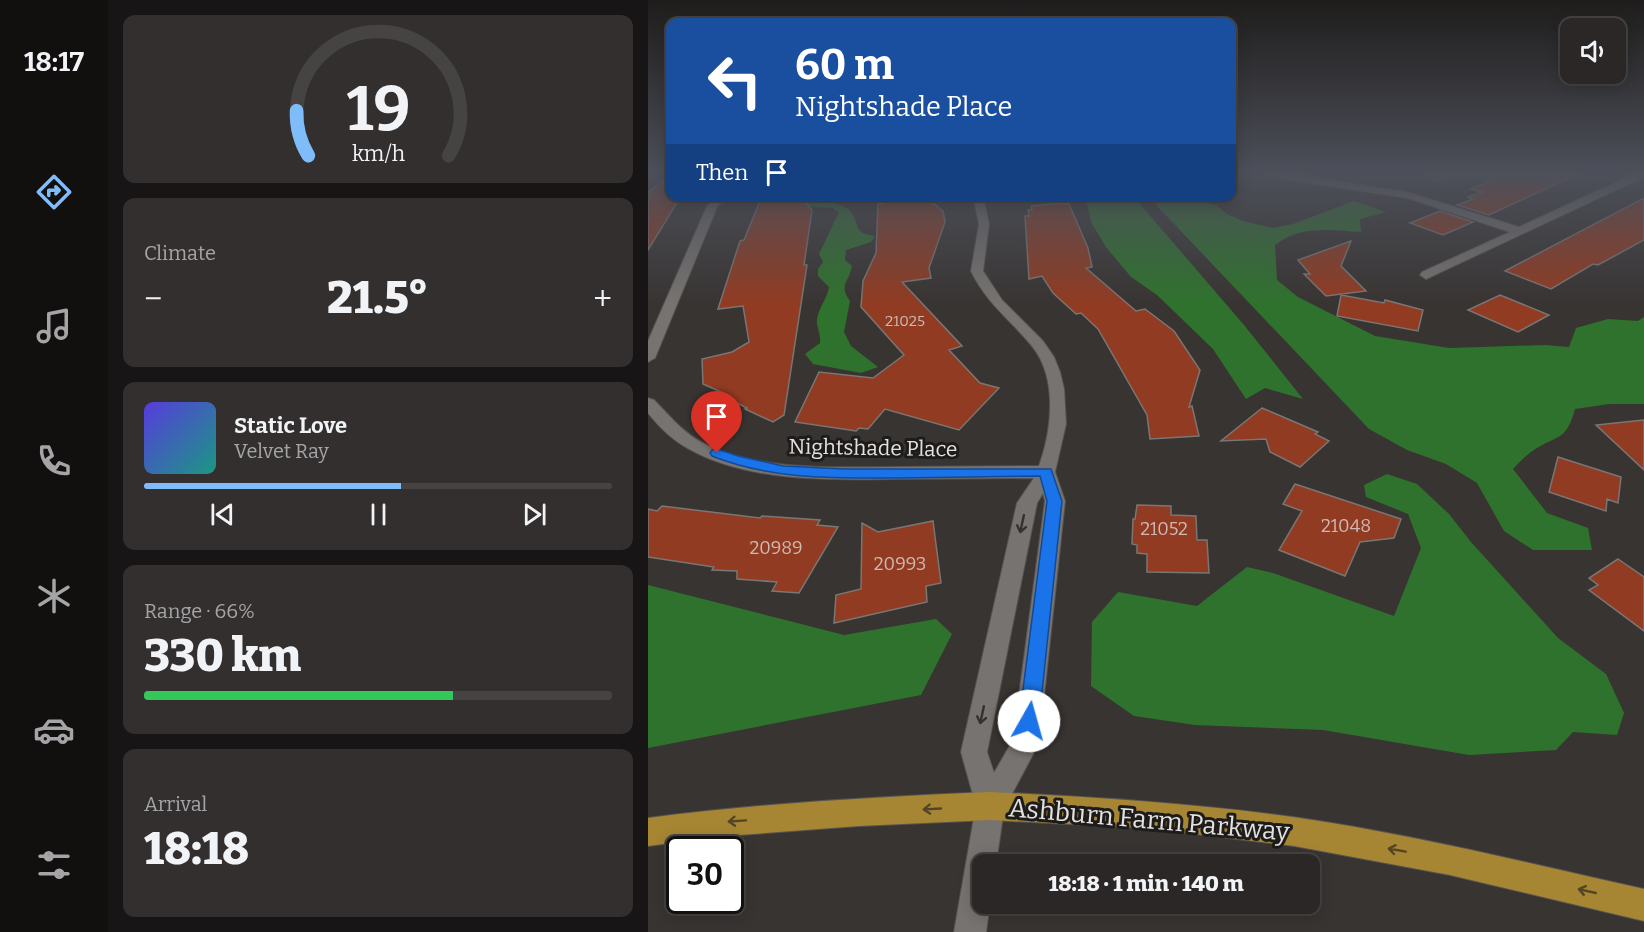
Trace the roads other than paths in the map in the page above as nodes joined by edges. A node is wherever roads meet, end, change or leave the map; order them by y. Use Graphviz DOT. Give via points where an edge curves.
graph roads {
  1 [pos="708,216"];
  2 [pos="984,216"];
  3 [pos="1475,216"];
  4 [pos="1550,216"];
  5 [pos="1519,231"];
  6 [pos="1426,275"];
  7 [pos="648,358"];
  8 [pos="648,402"];
  9 [pos="1046,472"];
  10 [pos="990,806"];
  11 [pos="648,832"];
  12 [pos="1644,905"];
  13 [pos="970,932"];
  1 -- 7 [label="street"];
  2 -- 9 [label="street" via="978,271 996,304 1045,353 1058,389 1055,437"];
  3 -- 5 [label="street"];
  4 -- 5 [label="street"];
  5 -- 6 [label="street"];
  8 -- 9 [label="street, Nightshade Place" via="673,430 699,447 783,471"];
  9 -- 10 [label="street" via="1055,501 1026,743"];
  9 -- 10 [label="street, one-way" via="1027,503 974,752"];
  10 -- 11 [label="main road, Ashburn Farm Parkway, one-way" via="726,822"];
  12 -- 10 [label="main road, Ashburn Farm Parkway, one-way" via="1450,860 1294,832 1145,814"];
  10 -- 13 [label="street"];
}
